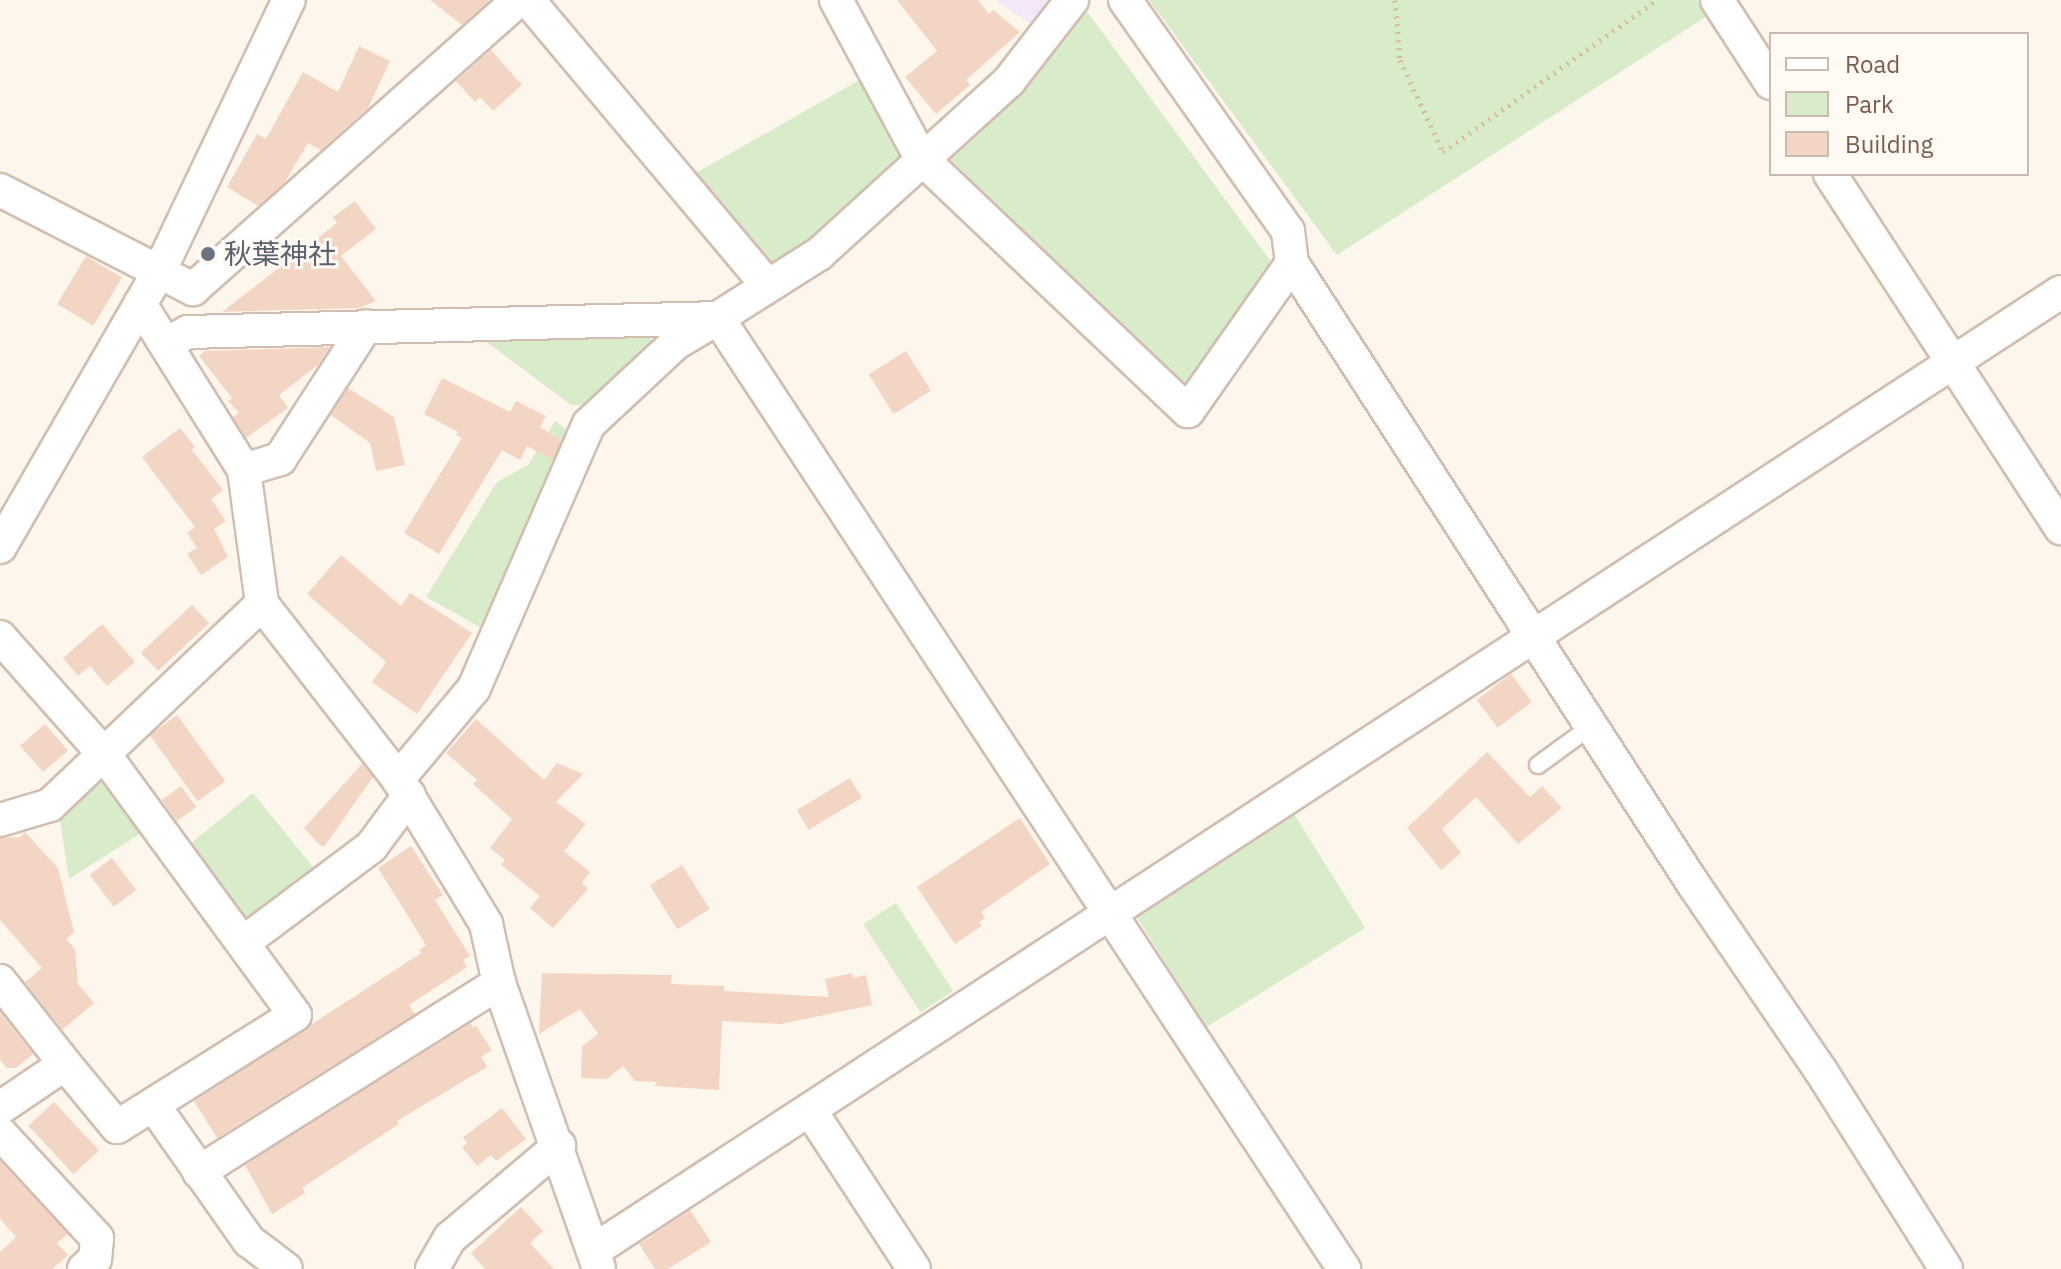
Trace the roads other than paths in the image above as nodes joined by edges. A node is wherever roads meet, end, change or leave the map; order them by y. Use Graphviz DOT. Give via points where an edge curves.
graph roads {
  1 [pos="289,0"];
  2 [pos="519,0"];
  3 [pos="528,0"];
  4 [pos="836,0"];
  5 [pos="1072,0"];
  6 [pos="1125,0"];
  7 [pos="1717,0"];
  8 [pos="1769,80"];
  9 [pos="921,158"];
  10 [pos="1831,176"];
  11 [pos="0,190"];
  12 [pos="1292,263"];
  13 [pos="159,272"];
  14 [pos="768,286"];
  15 [pos="2061,292"];
  16 [pos="140,304"];
  17 [pos="718,318"];
  18 [pos="366,326"];
  19 [pos="167,344"];
  20 [pos="1952,362"];
  21 [pos="244,470"];
  22 [pos="2061,528"];
  23 [pos="0,547"];
  24 [pos="262,604"];
  25 [pos="0,637"];
  26 [pos="1535,637"];
  27 [pos="1593,725"];
  28 [pos="104,754"];
  29 [pos="1538,765"];
  30 [pos="404,788"];
  31 [pos="0,820"];
  32 [pos="1110,914"];
  33 [pos="244,942"];
  34 [pos="0,981"];
  35 [pos="499,983"];
  36 [pos="65,1064"];
  37 [pos="154,1106"];
  38 [pos="0,1108"];
  39 [pos="810,1110"];
  40 [pos="0,1133"];
  41 [pos="559,1146"];
  42 [pos="199,1172"];
  43 [pos="596,1260"];
  44 [pos="84,1269"];
  45 [pos="286,1269"];
  46 [pos="432,1269"];
  47 [pos="914,1269"];
  48 [pos="1344,1269"];
  49 [pos="1946,1269"];
  1 -- 13 [label="street"];
  2 -- 13 [label="street" via="193,289"];
  3 -- 14 [label="street"];
  4 -- 9 [label="street"];
  5 -- 9 [label="street" via="1009,81"];
  6 -- 12 [label="street" via="1288,231"];
  7 -- 8 [label="street"];
  9 -- 12 [label="street" via="1188,411"];
  9 -- 14 [label="street" via="819,254"];
  10 -- 20 [label="street"];
  11 -- 13 [label="street"];
  12 -- 26 [label="street"];
  13 -- 16 [label="street"];
  14 -- 17 [label="street"];
  15 -- 20 [label="street"];
  16 -- 19 [label="street"];
  16 -- 23 [label="street"];
  17 -- 18 [label="street"];
  17 -- 30 [label="street" via="676,343 589,424 474,688"];
  17 -- 32 [label="street"];
  18 -- 19 [label="street" via="188,332"];
  18 -- 21 [label="street" via="280,459"];
  19 -- 21 [label="street"];
  20 -- 22 [label="street"];
  20 -- 26 [label="street"];
  21 -- 24 [label="street"];
  24 -- 28 [label="street"];
  24 -- 30 [label="street"];
  25 -- 28 [label="street"];
  26 -- 27 [label="street"];
  26 -- 32 [label="street"];
  27 -- 29 [label="lane"];
  27 -- 49 [label="street"];
  28 -- 31 [label="street" via="50,805"];
  28 -- 33 [label="street"];
  30 -- 33 [label="street" via="371,847"];
  30 -- 35 [label="street" via="486,924"];
  32 -- 39 [label="street"];
  32 -- 48 [label="street"];
  33 -- 37 [label="street" via="295,1015"];
  34 -- 36 [label="street"];
  35 -- 41 [label="street"];
  35 -- 42 [label="street"];
  36 -- 37 [label="street" via="117,1127"];
  36 -- 38 [label="street"];
  37 -- 42 [label="street"];
  39 -- 43 [label="street"];
  39 -- 47 [label="street"];
  40 -- 44 [label="street" via="97,1238 95,1259"];
  41 -- 43 [label="street"];
  41 -- 46 [label="street" via="450,1238"];
  42 -- 45 [label="street" via="249,1241"];
}
